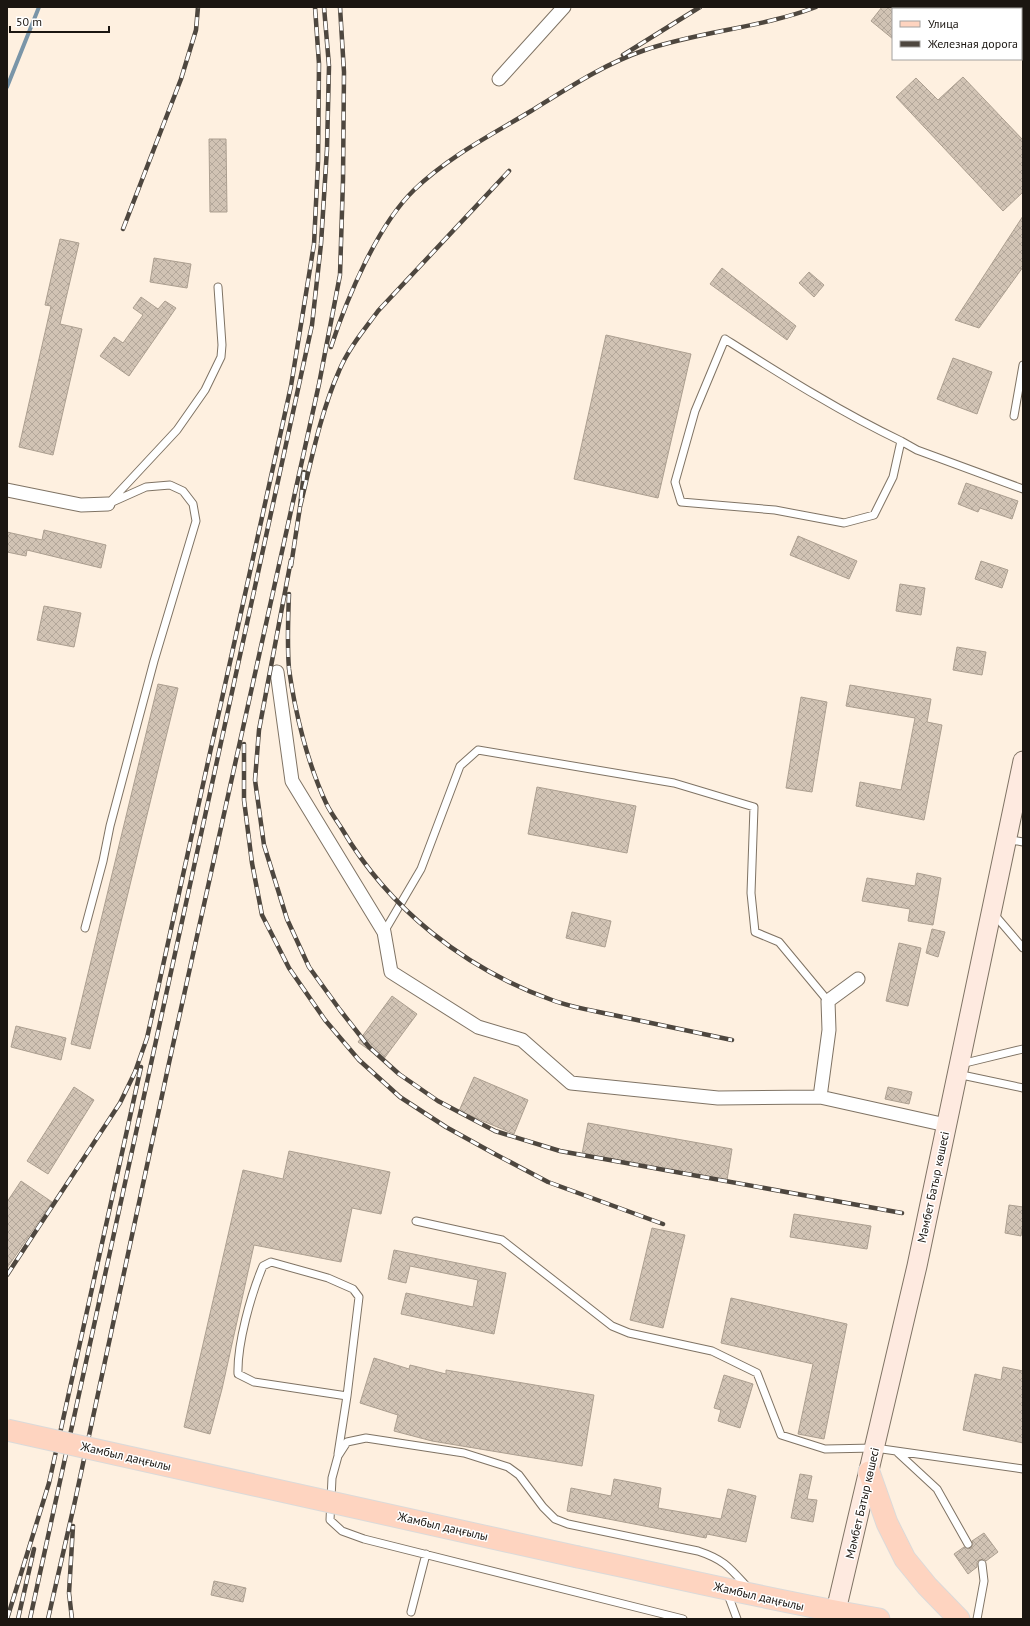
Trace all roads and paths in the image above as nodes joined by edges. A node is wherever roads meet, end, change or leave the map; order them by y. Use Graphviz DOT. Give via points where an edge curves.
graph roads {
  1 [pos="564,7"];
  2 [pos="499,79"];
  3 [pos="218,287"];
  4 [pos="1023,365"];
  5 [pos="1014,416"];
  6 [pos="901,441"];
  7 [pos="1023,489"];
  8 [pos="7,490"];
  9 [pos="108,504"];
  10 [pos="277,672"];
  11 [pos="1023,761"];
  12 [pos="1015,840"];
  13 [pos="991,911"];
  14 [pos="85,928"];
  15 [pos="384,932"];
  16 [pos="1023,948"];
  17 [pos="858,979"];
  18 [pos="828,1001"];
  19 [pos="1023,1049"];
  20 [pos="958,1070"];
  21 [pos="1023,1088"];
  22 [pos="820,1097"];
  23 [pos="946,1125"];
  24 [pos="416,1221"];
  25 [pos="347,1396"];
  26 [pos="7,1430"];
  27 [pos="875,1448"];
  28 [pos="896,1451"];
  29 [pos="338,1456"];
  30 [pos="1023,1469"];
  31 [pos="870,1472"];
  32 [pos="968,1544"];
  33 [pos="426,1554"];
  34 [pos="982,1564"];
  35 [pos="725,1588"];
  36 [pos="755,1596"];
  37 [pos="412,1612"];
  38 [pos="835,1616"];
  39 [pos="683,1619"];
  40 [pos="738,1619"];
  41 [pos="879,1619"];
  42 [pos="959,1619"];
  43 [pos="977,1619"];
  1 -- 2 [label="street"];
  3 -- 9 [label="lane" via="221,357 205,390 177,430"];
  4 -- 5 [label="lane"];
  6 -- 6 [label="lane" via="893,477 874,515 844,523 775,510 681,502 675,482 695,410 725,339 880,432"];
  6 -- 7 [label="lane" via="917,450"];
  8 -- 9 [label="street" via="81,505"];
  9 -- 14 [label="lane" via="146,487 170,485 183,491 193,504 196,521 154,661"];
  10 -- 15 [label="street" via="292,781"];
  11 -- 12 [label="main road, Мәмбет Батыр көшесі"];
  12 -- 13 [label="main road, Мәмбет Батыр көшесі"];
  13 -- 16 [label="lane"];
  13 -- 20 [label="main road, Мәмбет Батыр көшесі"];
  15 -- 18 [label="lane" via="421,869 460,766 478,750 521,756 674,783 754,807 751,893 755,932 778,942"];
  15 -- 22 [label="street" via="391,972 478,1027 522,1040 571,1083 718,1098"];
  17 -- 18 [label="street"];
  18 -- 22 [label="street" via="829,1030"];
  19 -- 20 [label="lane"];
  20 -- 21 [label="lane"];
  20 -- 23 [label="main road, Мәмбет Батыр көшесі"];
  22 -- 23 [label="street"];
  23 -- 27 [label="main road, Мәмбет Батыр көшесі"];
  24 -- 27 [label="lane" via="502,1240 612,1326 629,1334 712,1351 757,1373 781,1436 825,1449"];
  25 -- 25 [label="lane" via="359,1297 353,1289 328,1278 272,1262 263,1266 248,1311 238,1374 254,1382"];
  25 -- 29 [label="lane"];
  26 -- 35 [label="main road, Жамбыл даңғылы, bridge"];
  27 -- 28 [label="lane"];
  27 -- 31 [label="main road, Мәмбет Батыр көшесі"];
  28 -- 30 [label="lane"];
  28 -- 32 [label="lane" via="937,1489"];
  29 -- 33 [label="lane" via="332,1478 330,1520 342,1531 364,1539"];
  29 -- 36 [label="lane" via="347,1442 366,1438 464,1453 489,1460 508,1467 519,1475 555,1519 714,1556 726,1564"];
  31 -- 38 [label="main road, Мәмбет Батыр көшесі"];
  31 -- 42 [label="main road" via="887,1522 905,1559"];
  33 -- 37 [label="lane"];
  33 -- 39 [label="lane"];
  34 -- 43 [label="lane" via="984,1581"];
  35 -- 36 [label="main road, Жамбыл даңғылы"];
  35 -- 40 [label="lane"];
  36 -- 38 [label="main road, Жамбыл даңғылы"];
  38 -- 41 [label="main road, Жамбыл даңғылы"];
}
